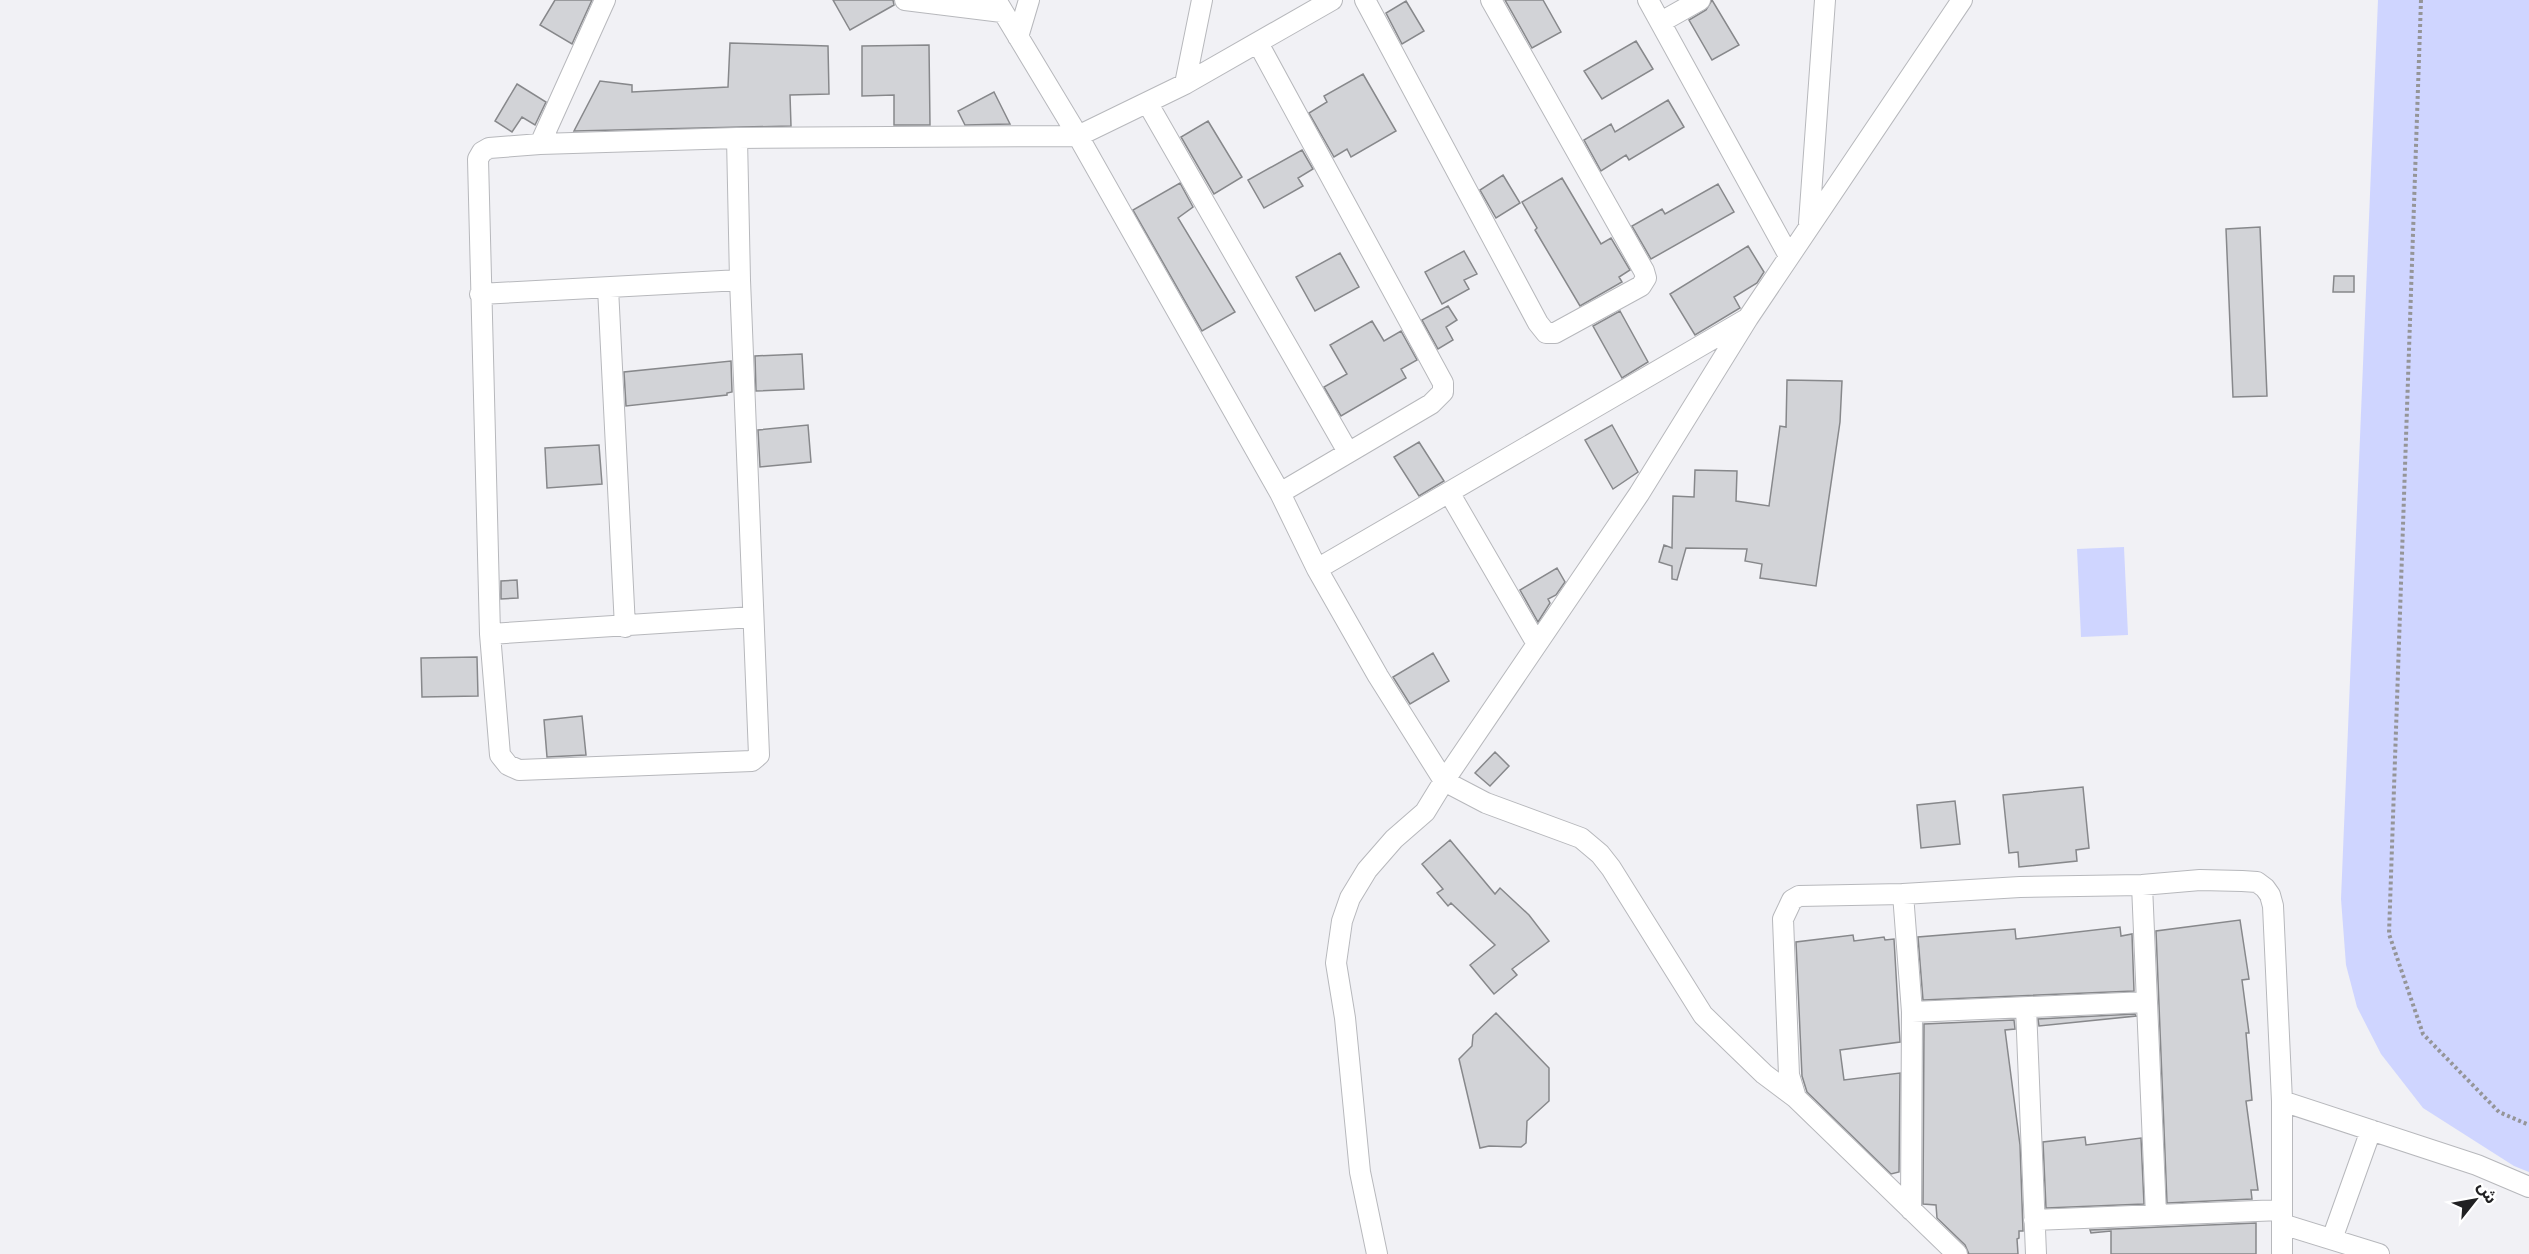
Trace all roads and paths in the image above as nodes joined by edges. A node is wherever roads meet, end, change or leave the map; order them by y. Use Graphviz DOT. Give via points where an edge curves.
graph roads {
  1 [pos="606,0"];
  2 [pos="905,0"];
  3 [pos="1029,0"];
  4 [pos="1202,0"];
  5 [pos="1332,0"];
  6 [pos="1365,0"];
  7 [pos="1491,0"];
  8 [pos="1648,0"];
  9 [pos="1700,0"];
  10 [pos="1825,0"];
  11 [pos="1962,0"];
  12 [pos="2421,0"];
  13 [pos="999,6"];
  14 [pos="1660,22"];
  15 [pos="1017,37"];
  16 [pos="1258,43"];
  17 [pos="1185,84"];
  18 [pos="1148,104"];
  19 [pos="1078,136"];
  20 [pos="737,138"];
  21 [pos="540,144"];
  22 [pos="1809,226"];
  23 [pos="1789,256"];
  24 [pos="740,280"];
  25 [pos="608,288"];
  26 [pos="480,294"];
  27 [pos="1748,318"];
  28 [pos="1348,452"];
  29 [pos="1280,493"];
  30 [pos="1450,494"];
  31 [pos="1317,569"];
  32 [pos="753,617"];
  33 [pos="625,627"];
  34 [pos="490,634"];
  35 [pos="1537,644"];
  36 [pos="1444,781"];
  37 [pos="2142,885"];
  38 [pos="1903,894"];
  39 [pos="2147,1002"];
  40 [pos="2026,1008"];
  41 [pos="1912,1012"];
  42 [pos="1796,1098"];
  43 [pos="2282,1101"];
  44 [pos="2529,1125"];
  45 [pos="2371,1130"];
  46 [pos="2529,1187"];
  47 [pos="1911,1210"];
  48 [pos="2156,1215"];
  49 [pos="2281,1217"];
  50 [pos="2034,1220"];
  51 [pos="2332,1239"];
  52 [pos="1377,1254"];
  53 [pos="1957,1254"];
  54 [pos="2036,1254"];
  55 [pos="2282,1254"];
  56 [pos="2379,1254"];
  1 -- 21 [label="street"];
  2 -- 13 [label="street"];
  3 -- 15 [label="street"];
  4 -- 17 [label="street"];
  5 -- 16 [label="street"];
  6 -- 7 [label="street" via="1538,323 1546,333 1555,333 1641,286 1646,278"];
  8 -- 14 [label="street"];
  9 -- 14 [label="street"];
  10 -- 22 [label="street"];
  11 -- 22 [label="street"];
  12 -- 44 [label="path" via="2389,934 2423,1034 2499,1112"];
  13 -- 15 [label="street"];
  14 -- 23 [label="street"];
  15 -- 19 [label="street"];
  16 -- 17 [label="street"];
  16 -- 28 [label="street" via="1443,383 1443,392 1431,405"];
  17 -- 18 [label="street"];
  18 -- 19 [label="street"];
  18 -- 28 [label="street"];
  19 -- 20 [label="street"];
  19 -- 29 [label="street"];
  20 -- 21 [label="street"];
  20 -- 24 [label="street"];
  21 -- 26 [label="street" via="489,148 478,159"];
  22 -- 23 [label="street"];
  23 -- 27 [label="street"];
  24 -- 25 [label="street"];
  24 -- 32 [label="street"];
  25 -- 26 [label="street"];
  25 -- 33 [label="street"];
  26 -- 34 [label="street"];
  27 -- 30 [label="street"];
  27 -- 35 [label="street" via="1639,494"];
  28 -- 29 [label="street"];
  29 -- 31 [label="street"];
  30 -- 31 [label="street"];
  30 -- 35 [label="street"];
  31 -- 36 [label="street"];
  32 -- 33 [label="street"];
  32 -- 34 [label="street" via="759,755 752,760 519,770 508,765 500,755"];
  33 -- 34 [label="street"];
  35 -- 36 [label="street"];
  36 -- 42 [label="street" via="1590,844 1617,878 1704,1015 1764,1074"];
  36 -- 52 [label="street" via="1425,812 1394,838 1350,898 1336,963 1346,1018 1360,1172"];
  37 -- 38 [label="street"];
  37 -- 39 [label="street"];
  37 -- 43 [label="street" via="2200,880 2257,882 2270,895"];
  38 -- 41 [label="street"];
  38 -- 42 [label="street" via="1799,896 1786,909 1783,919 1788,1074"];
  39 -- 40 [label="street"];
  39 -- 48 [label="street"];
  40 -- 41 [label="street"];
  40 -- 50 [label="street"];
  41 -- 47 [label="street"];
  42 -- 47 [label="street"];
  43 -- 45 [label="street"];
  43 -- 49 [label="street"];
  45 -- 46 [label="street" via="2477,1165"];
  45 -- 51 [label="street"];
  47 -- 53 [label="street"];
  48 -- 49 [label="street"];
  48 -- 50 [label="street"];
  49 -- 51 [label="street"];
  49 -- 55 [label="street"];
  50 -- 54 [label="street"];
  51 -- 56 [label="street"];
}
